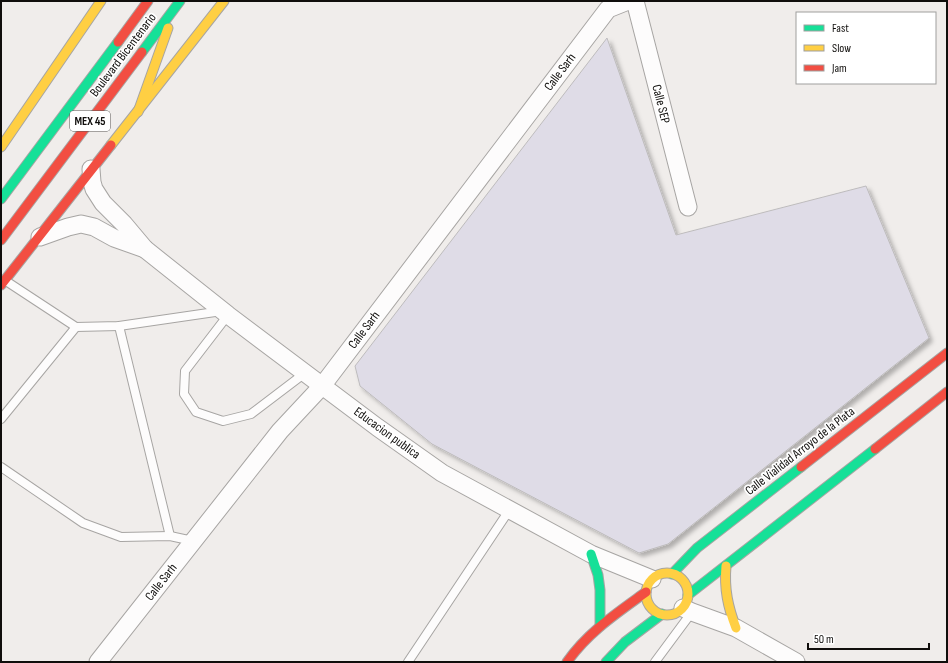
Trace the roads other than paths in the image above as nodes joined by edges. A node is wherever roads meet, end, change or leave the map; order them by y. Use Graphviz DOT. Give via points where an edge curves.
graph roads {
  1 [pos="101,1"];
  2 [pos="148,1"];
  3 [pos="224,1"];
  4 [pos="628,1"];
  5 [pos="635,1"];
  6 [pos="177,4"];
  7 [pos="138,112"];
  8 [pos="1,148"];
  9 [pos="92,169"];
  10 [pos="1,200"];
  11 [pos="688,207"];
  12 [pos="40,237"];
  13 [pos="1,240"];
  14 [pos="145,249"];
  15 [pos="3,283"];
  16 [pos="225,313"];
  17 [pos="119,326"];
  18 [pos="76,327"];
  19 [pos="947,353"];
  20 [pos="305,373"];
  21 [pos="322,386"];
  22 [pos="947,392"];
  23 [pos="1,419"];
  24 [pos="1,467"];
  25 [pos="510,509"];
  26 [pos="170,536"];
  27 [pos="193,541"];
  28 [pos="591,554"];
  29 [pos="726,566"];
  30 [pos="672,574"];
  31 [pos="649,586"];
  32 [pos="687,605"];
  33 [pos="662,614"];
  34 [pos="600,626"];
  35 [pos="736,628"];
  36 [pos="98,662"];
  37 [pos="408,662"];
  38 [pos="567,662"];
  39 [pos="606,662"];
  40 [pos="655,662"];
  41 [pos="796,662"];
  1 -- 8 [label="main road"];
  2 -- 10 [label="main road, Boulevard Bicentenario / MEX 45"];
  3 -- 7 [label="main road"];
  4 -- 21 [label="street, Calle Sarh" via="608,9"];
  5 -- 11 [label="street, Calle SEP"];
  6 -- 7 [label="main road"];
  6 -- 13 [label="main road, Boulevard Bicentenario / MEX 45"];
  7 -- 9 [label="main road"];
  9 -- 12 [label="main road"];
  9 -- 14 [label="street" via="92,182 103,203"];
  12 -- 14 [label="street" via="80,224 94,227 114,238"];
  12 -- 15 [label="main road"];
  14 -- 16 [label="street, Educacion publica"];
  15 -- 18 [label="lane"];
  16 -- 17 [label="lane"];
  16 -- 20 [label="street, Educacion publica"];
  16 -- 20 [label="lane" via="185,371 184,394 196,412 222,421 251,414"];
  17 -- 18 [label="lane"];
  17 -- 26 [label="lane"];
  18 -- 23 [label="lane"];
  19 -- 30 [label="main road, Calle Vialidad Arroyo de la Plata" via="697,548"];
  20 -- 21 [label="street, Educacion publica"];
  21 -- 25 [label="street, Educacion publica" via="442,473"];
  21 -- 27 [label="street, Calle Sarh" via="280,432"];
  22 -- 29 [label="main road"];
  24 -- 26 [label="lane" via="83,523 121,537"];
  25 -- 28 [label="street, Educacion publica"];
  25 -- 37 [label="lane"];
  26 -- 27 [label="lane"];
  27 -- 36 [label="street, Calle Sarh"];
  28 -- 31 [label="street, Educacion publica"];
  28 -- 34 [label="main road" via="600,590"];
  29 -- 32 [label="main road"];
  29 -- 35 [label="main road" via="726,600"];
  30 -- 31 [label="main road" via="658,575"];
  30 -- 32 [label="main road" via="684,581 687,588"];
  31 -- 33 [label="main road" via="647,600"];
  31 -- 34 [label="main road"];
  32 -- 33 [label="main road" via="677,612"];
  32 -- 35 [label="street"];
  32 -- 40 [label="lane"];
  33 -- 39 [label="main road" via="633,634"];
  34 -- 38 [label="main road" via="573,652"];
  35 -- 41 [label="street"];
}
